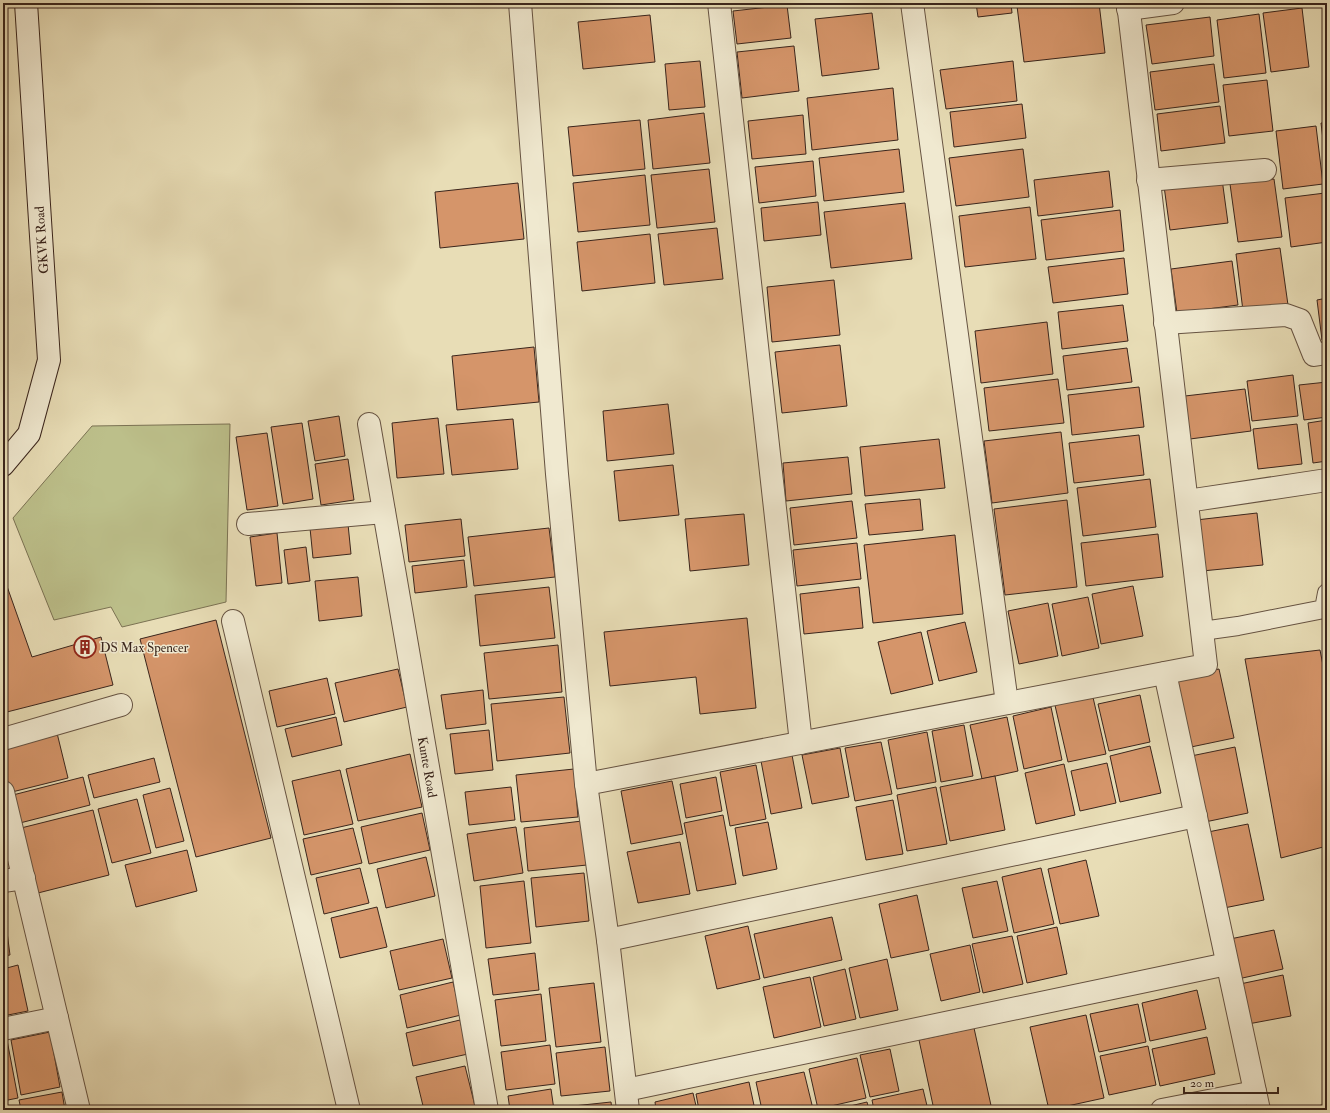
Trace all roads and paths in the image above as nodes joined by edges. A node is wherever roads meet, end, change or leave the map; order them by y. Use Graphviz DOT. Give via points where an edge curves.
graph roads {
  1 [pos="26,3"];
  2 [pos="520,3"];
  3 [pos="719,3"];
  4 [pos="912,3"];
  5 [pos="1173,3"];
  6 [pos="1128,6"];
  7 [pos="1265,170"];
  8 [pos="1148,180"];
  9 [pos="1166,323"];
  10 [pos="1327,353"];
  11 [pos="369,424"];
  12 [pos="3,465"];
  13 [pos="1327,480"];
  14 [pos="1187,501"];
  15 [pos="384,512"];
  16 [pos="248,524"];
  17 [pos="1327,593"];
  18 [pos="233,621"];
  19 [pos="1202,632"];
  20 [pos="1165,673"];
  21 [pos="1007,703"];
  22 [pos="121,705"];
  23 [pos="3,739"];
  24 [pos="801,743"];
  25 [pos="586,784"];
  26 [pos="3,792"];
  27 [pos="1196,816"];
  28 [pos="14,879"];
  29 [pos="608,940"];
  30 [pos="1227,964"];
  31 [pos="57,1018"];
  32 [pos="3,1029"];
  33 [pos="627,1100"];
  34 [pos="1257,1101"];
  35 [pos="79,1110"];
  36 [pos="349,1110"];
  37 [pos="487,1110"];
  38 [pos="1162,1110"];
  1 -- 12 [label="street, GKVK Road" via="49,360 29,434"];
  2 -- 25 [label="street" via="557,474"];
  3 -- 24 [label="street"];
  4 -- 21 [label="street"];
  5 -- 6 [label="street"];
  6 -- 8 [label="street"];
  7 -- 8 [label="street"];
  8 -- 9 [label="street"];
  9 -- 10 [label="street" via="1286,315 1300,320 1314,355"];
  9 -- 14 [label="street"];
  11 -- 15 [label="street, Kunte Road"];
  13 -- 14 [label="street"];
  14 -- 19 [label="street"];
  15 -- 16 [label="street"];
  15 -- 37 [label="street, Kunte Road"];
  17 -- 19 [label="lane" via="1324,609"];
  18 -- 36 [label="street"];
  19 -- 20 [label="street" via="1206,665"];
  20 -- 21 [label="street"];
  20 -- 27 [label="street"];
  21 -- 24 [label="street"];
  22 -- 23 [label="street"];
  24 -- 25 [label="street"];
  25 -- 29 [label="street"];
  26 -- 28 [label="street"];
  27 -- 29 [label="street"];
  27 -- 30 [label="street"];
  28 -- 31 [label="street"];
  29 -- 33 [label="street"];
  30 -- 33 [label="street"];
  30 -- 34 [label="street"];
  31 -- 32 [label="street"];
  31 -- 35 [label="street"];
  34 -- 38 [label="street"];
}
